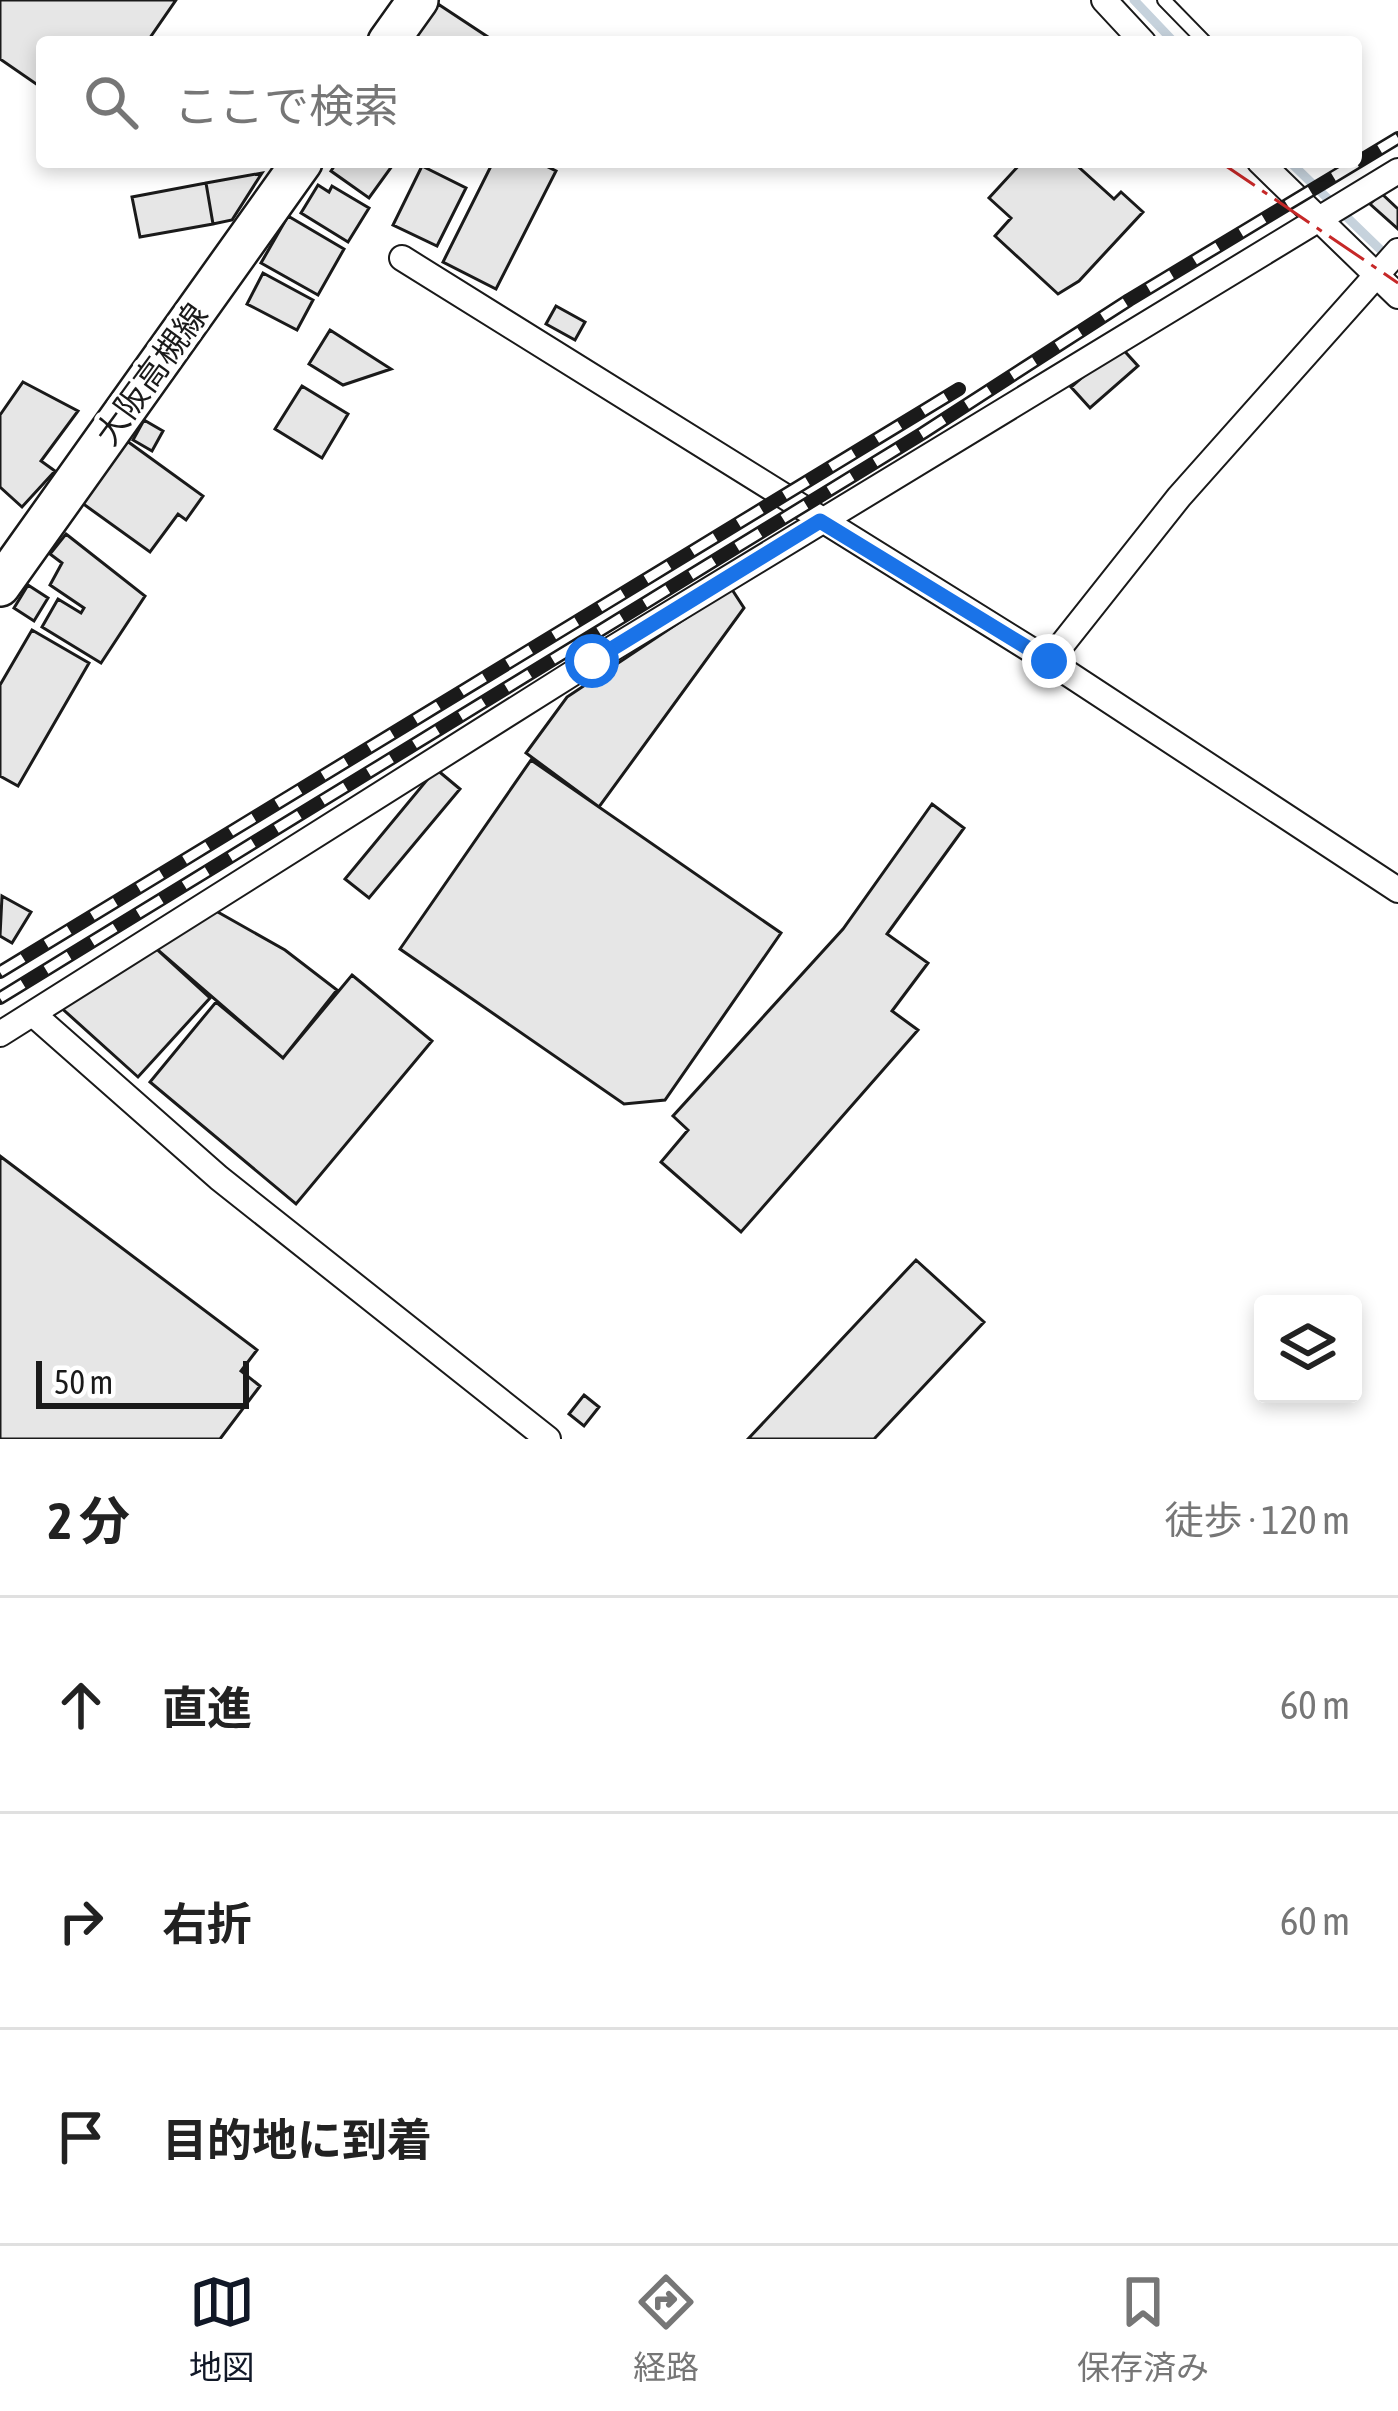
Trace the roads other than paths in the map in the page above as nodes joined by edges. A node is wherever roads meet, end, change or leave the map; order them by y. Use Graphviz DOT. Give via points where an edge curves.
graph roads {
  1 [pos="418,0"];
  2 [pos="1103,0"];
  3 [pos="1164,0"];
  4 [pos="392,36"];
  5 [pos="1137,36"];
  6 [pos="1199,36"];
  7 [pos="298,168"];
  8 [pos="1266,168"];
  9 [pos="1398,171"];
  10 [pos="1318,219"];
  11 [pos="1398,251"];
  12 [pos="402,258"];
  13 [pos="1376,275"];
  14 [pos="1398,296"];
  15 [pos="820,521"];
  16 [pos="0,586"];
  17 [pos="1049,661"];
  18 [pos="1398,890"];
  19 [pos="33,1014"];
  20 [pos="0,1034"];
  21 [pos="548,1439"];
  1 -- 4 [label="main road"];
  2 -- 5 [label="street"];
  3 -- 6 [label="lane"];
  7 -- 16 [label="main road, 大阪高槻線"];
  8 -- 10 [label="street"];
  9 -- 10 [label="street"];
  10 -- 13 [label="street"];
  10 -- 15 [label="street"];
  11 -- 13 [label="street"];
  12 -- 15 [label="street"];
  13 -- 14 [label="street"];
  13 -- 17 [label="street" via="1179,497"];
  15 -- 17 [label="street"];
  15 -- 19 [label="street"];
  17 -- 18 [label="street"];
  19 -- 20 [label="street"];
  19 -- 21 [label="street" via="219,1178"];
}
